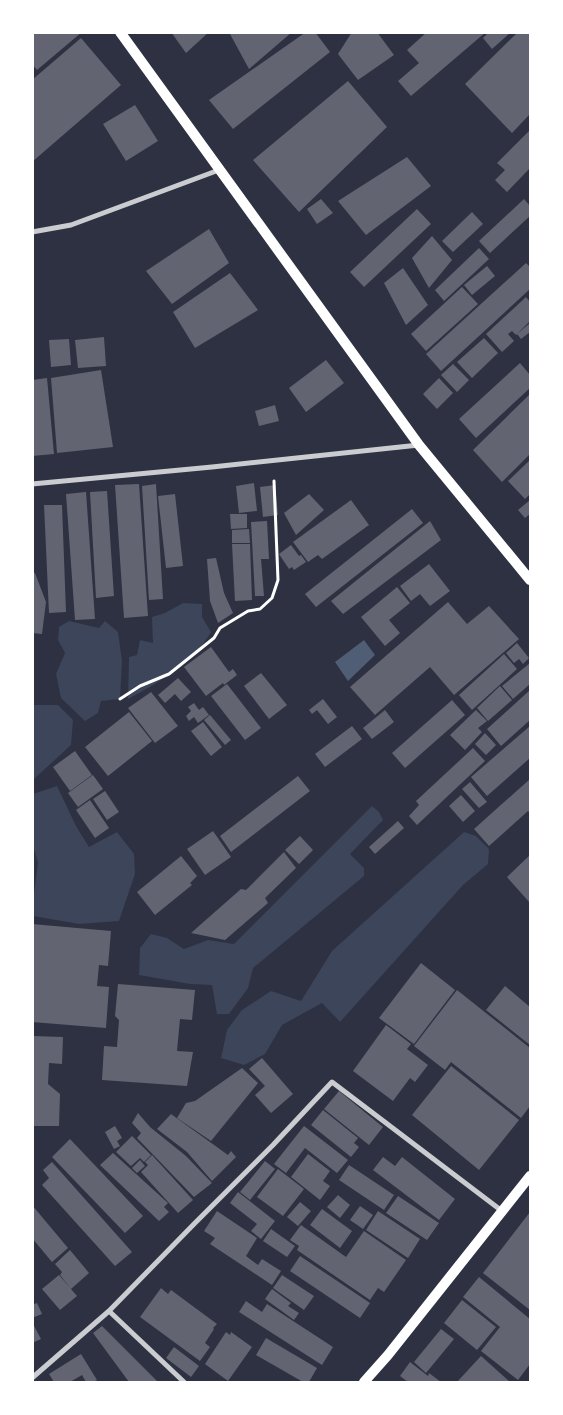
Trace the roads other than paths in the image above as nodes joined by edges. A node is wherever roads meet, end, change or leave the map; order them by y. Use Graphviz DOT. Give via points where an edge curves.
graph roads {
  1 [pos="120,32"];
  2 [pos="219,170"];
  3 [pos="32,232"];
  4 [pos="419,445"];
  5 [pos="32,484"];
  6 [pos="530,580"];
  7 [pos="530,1176"];
  8 [pos="503,1212"];
  9 [pos="109,1311"];
  10 [pos="32,1378"];
  11 [pos="184,1382"];
  12 [pos="364,1382"];
  1 -- 2 [label="main road"];
  2 -- 3 [label="street" via="71,226"];
  2 -- 4 [label="main road"];
  4 -- 5 [label="street"];
  4 -- 6 [label="main road"];
  7 -- 8 [label="main road"];
  8 -- 9 [label="street" via="332,1082"];
  8 -- 12 [label="main road"];
  9 -- 10 [label="street"];
  9 -- 11 [label="street"];
}
